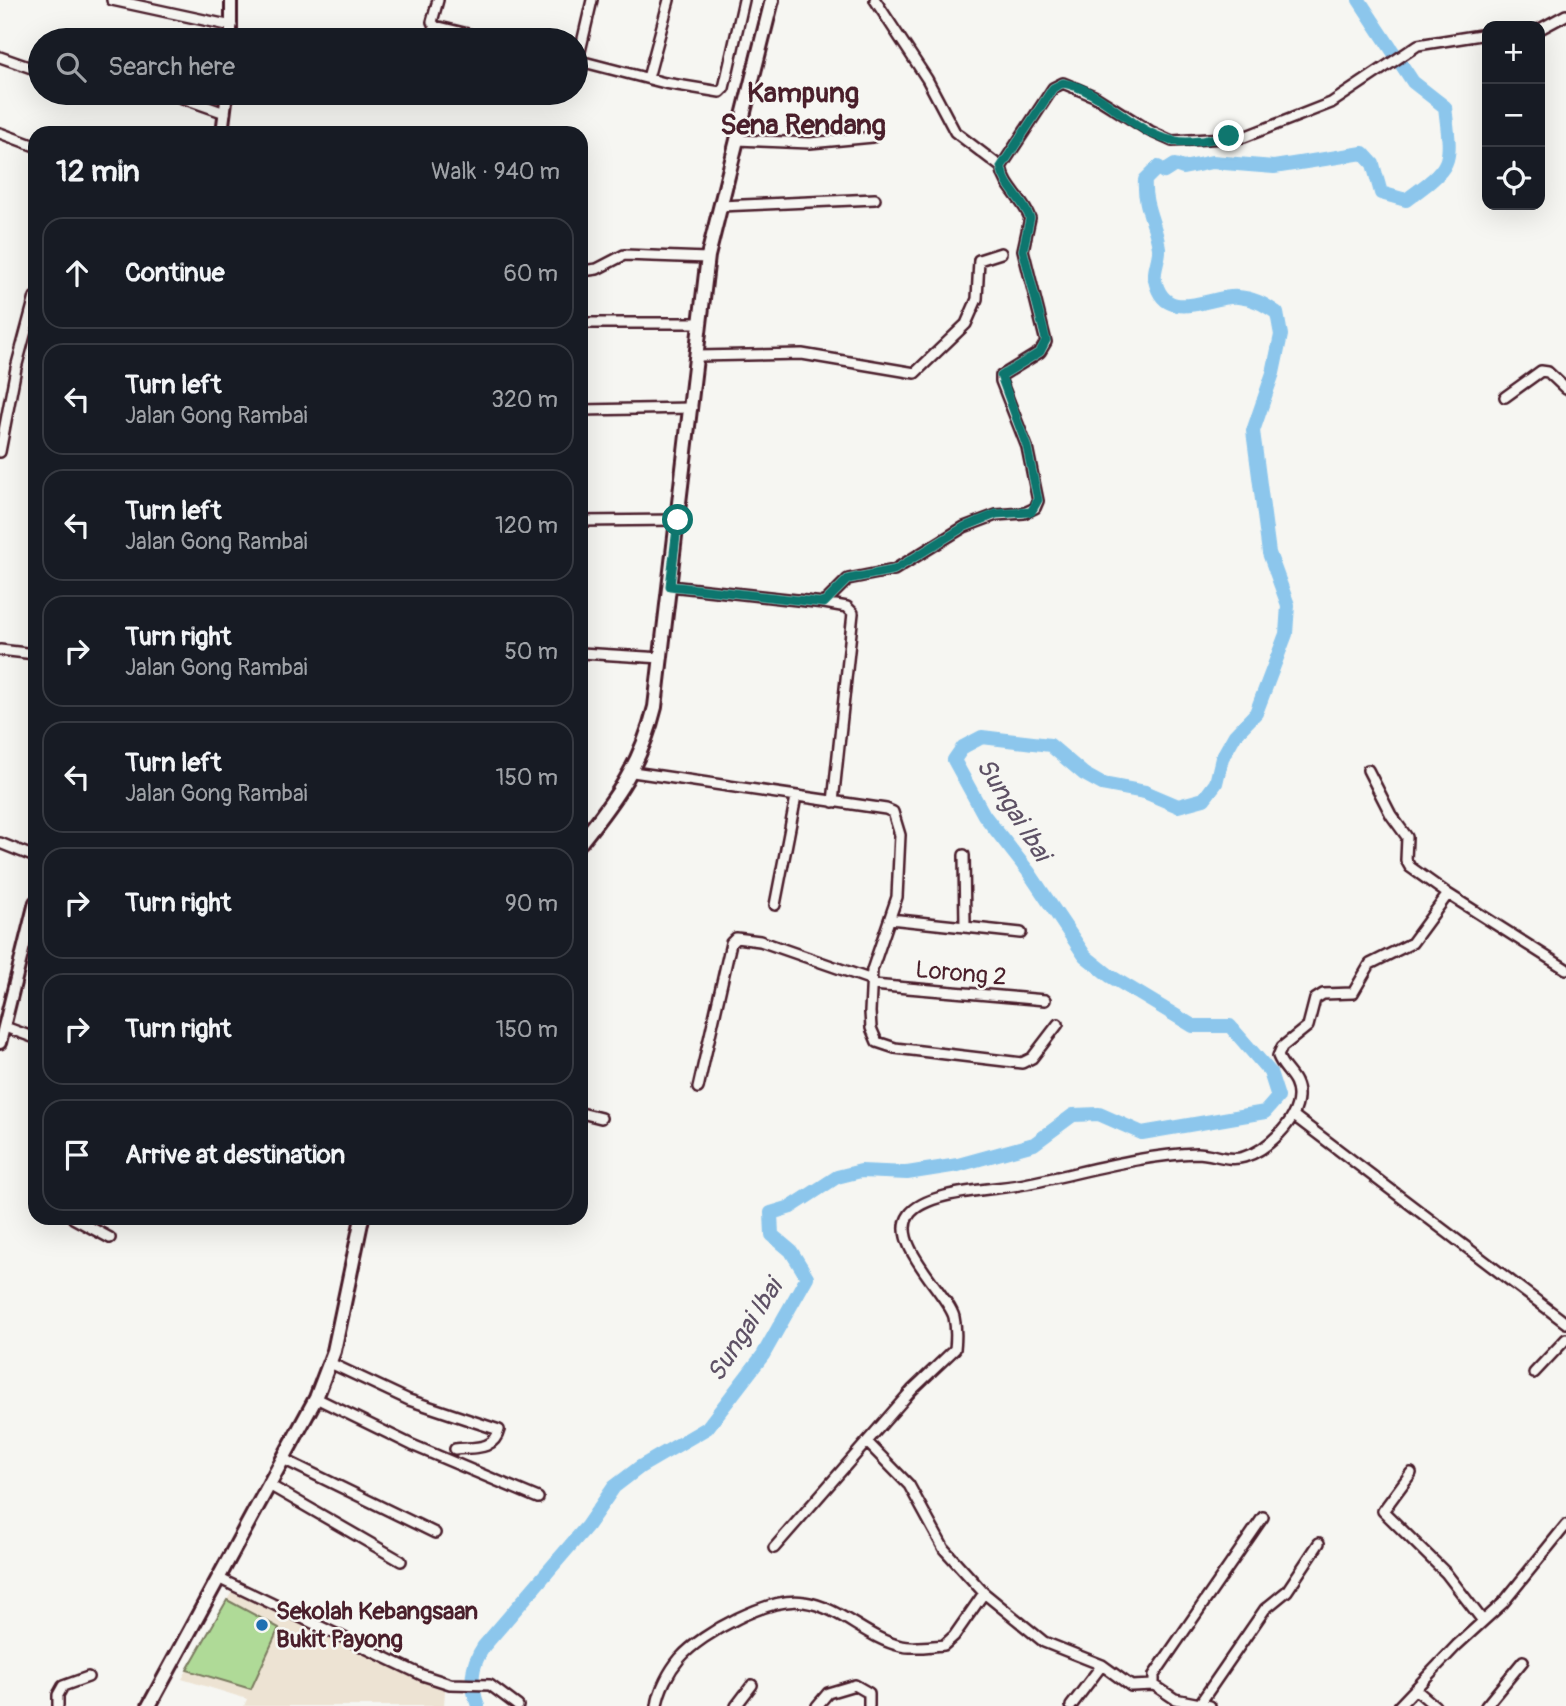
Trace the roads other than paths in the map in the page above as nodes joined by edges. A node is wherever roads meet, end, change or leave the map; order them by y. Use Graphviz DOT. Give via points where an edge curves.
graph roads {
  1 [pos="112,0"];
  2 [pos="231,0"];
  3 [pos="438,0"];
  4 [pos="592,0"];
  5 [pos="669,0"];
  6 [pos="744,0"];
  7 [pos="772,0"];
  8 [pos="875,0"];
  9 [pos="1566,15"];
  10 [pos="232,26"];
  11 [pos="1545,26"];
  12 [pos="443,28"];
  13 [pos="585,28"];
  14 [pos="1482,35"];
  15 [pos="0,57"];
  16 [pos="588,63"];
  17 [pos="28,67"];
  18 [pos="648,78"];
  19 [pos="202,105"];
  20 [pos="226,105"];
  21 [pos="225,113"];
  22 [pos="223,126"];
  23 [pos="0,133"];
  24 [pos="873,137"];
  25 [pos="737,140"];
  26 [pos="28,143"];
  27 [pos="1001,167"];
  28 [pos="875,199"];
  29 [pos="720,205"];
  30 [pos="1001,253"];
  31 [pos="708,258"];
  32 [pos="588,270"];
  33 [pos="28,322"];
  34 [pos="588,323"];
  35 [pos="701,323"];
  36 [pos="698,356"];
  37 [pos="1566,389"];
  38 [pos="1505,397"];
  39 [pos="692,408"];
  40 [pos="4,409"];
  41 [pos="588,410"];
  42 [pos="0,452"];
  43 [pos="678,520"];
  44 [pos="588,521"];
  45 [pos="670,586"];
  46 [pos="824,603"];
  47 [pos="0,650"];
  48 [pos="28,652"];
  49 [pos="588,653"];
  50 [pos="662,658"];
  51 [pos="1368,770"];
  52 [pos="632,772"];
  53 [pos="796,797"];
  54 [pos="833,802"];
  55 [pos="588,832"];
  56 [pos="0,843"];
  57 [pos="28,853"];
  58 [pos="964,855"];
  59 [pos="1448,894"];
  60 [pos="775,905"];
  61 [pos="890,919"];
  62 [pos="965,927"];
  63 [pos="28,930"];
  64 [pos="1021,933"];
  65 [pos="1566,969"];
  66 [pos="872,983"];
  67 [pos="1045,1000"];
  68 [pos="1058,1024"];
  69 [pos="2,1033"];
  70 [pos="28,1037"];
  71 [pos="698,1088"];
  72 [pos="588,1115"];
  73 [pos="1294,1116"];
  74 [pos="601,1118"];
  75 [pos="86,1225"];
  76 [pos="360,1225"];
  77 [pos="110,1238"];
  78 [pos="1566,1323"];
  79 [pos="1566,1339"];
  80 [pos="330,1363"];
  81 [pos="1534,1373"];
  82 [pos="316,1398"];
  83 [pos="869,1444"];
  84 [pos="455,1449"];
  85 [pos="285,1460"];
  86 [pos="1411,1473"];
  87 [pos="271,1486"];
  88 [pos="538,1498"];
  89 [pos="1263,1517"];
  90 [pos="1566,1525"];
  91 [pos="435,1533"];
  92 [pos="1319,1543"];
  93 [pos="774,1548"];
  94 [pos="401,1561"];
  95 [pos="220,1579"];
  96 [pos="984,1593"];
  97 [pos="1483,1621"];
  98 [pos="1523,1661"];
  99 [pos="1102,1665"];
  100 [pos="88,1677"];
  101 [pos="752,1685"];
  102 [pos="1154,1685"];
  103 [pos="1415,1689"];
  104 [pos="1205,1704"];
  105 [pos="58,1706"];
  106 [pos="149,1706"];
  107 [pos="518,1706"];
  108 [pos="657,1706"];
  109 [pos="736,1706"];
  110 [pos="817,1706"];
  111 [pos="869,1706"];
  112 [pos="1071,1706"];
  113 [pos="1399,1706"];
  114 [pos="1435,1706"];
  115 [pos="1486,1706"];
  1 -- 10 [label="street"];
  2 -- 10 [label="street"];
  3 -- 12 [label="street" via="432,22"];
  4 -- 13 [label="street"];
  5 -- 18 [label="street"];
  6 -- 18 [label="street" via="723,90 697,90"];
  7 -- 25 [label="main road"];
  8 -- 27 [label="street" via="955,132"];
  9 -- 11 [label="street"];
  14 -- 27 [label="street" via="1412,48 1324,107 1252,135 1184,142 1162,138 1094,96 1063,83 1053,88"];
  15 -- 17 [label="street"];
  16 -- 18 [label="street"];
  19 -- 21 [label="street"];
  20 -- 21 [label="street"];
  21 -- 22 [label="street"];
  23 -- 26 [label="street"];
  24 -- 25 [label="street" via="810,143"];
  25 -- 29 [label="main road"];
  27 -- 46 [label="street" via="1005,184 1030,218 1023,250 1046,340 1040,352 1001,376 1027,447 1037,505 1031,512 996,514 964,527 885,574 848,579"];
  28 -- 29 [label="street"];
  29 -- 31 [label="main road"];
  30 -- 36 [label="street" via="979,260 977,299 966,324 915,373 802,354"];
  31 -- 32 [label="street" via="624,256"];
  31 -- 35 [label="main road"];
  33 -- 40 [label="street"];
  34 -- 35 [label="street"];
  35 -- 36 [label="main road"];
  36 -- 39 [label="main road"];
  37 -- 38 [label="street" via="1541,371"];
  39 -- 41 [label="street"];
  39 -- 43 [label="main road"];
  40 -- 42 [label="street"];
  43 -- 44 [label="street"];
  43 -- 45 [label="main road"];
  45 -- 46 [label="street"];
  45 -- 50 [label="main road"];
  46 -- 54 [label="street" via="847,607 853,614"];
  47 -- 48 [label="street"];
  49 -- 50 [label="street"];
  50 -- 52 [label="main road" via="651,725"];
  51 -- 59 [label="street" via="1407,837 1408,863"];
  52 -- 53 [label="street"];
  52 -- 55 [label="main road"];
  53 -- 54 [label="street"];
  53 -- 60 [label="street"];
  54 -- 61 [label="street" via="886,808 898,819 899,877"];
  56 -- 57 [label="street"];
  58 -- 62 [label="street"];
  59 -- 65 [label="street"];
  59 -- 73 [label="street" via="1412,943 1370,964 1353,993 1322,994 1315,999 1308,1026 1282,1047 1278,1056 1297,1083"];
  61 -- 62 [label="street"];
  61 -- 66 [label="street" via="875,958"];
  62 -- 64 [label="street"];
  63 -- 69 [label="street"];
  66 -- 67 [label="street, Lorong 2"];
  66 -- 68 [label="street" via="872,1028 874,1038 884,1046 1023,1063"];
  66 -- 71 [label="street, Lorong 2" via="760,941 736,938 731,943"];
  69 -- 70 [label="street"];
  72 -- 74 [label="street"];
  73 -- 78 [label="street"];
  73 -- 83 [label="street" via="1258,1151 1236,1159 1197,1153 1112,1164 1025,1184 962,1192 919,1206 904,1225 907,1240 954,1318 953,1352 912,1390"];
  75 -- 77 [label="street"];
  76 -- 80 [label="main road"];
  79 -- 81 [label="street"];
  80 -- 82 [label="main road"];
  80 -- 84 [label="street" via="410,1400 499,1430 496,1440 486,1446"];
  82 -- 85 [label="main road"];
  82 -- 88 [label="street"];
  83 -- 93 [label="street"];
  83 -- 96 [label="street" via="909,1485 944,1549"];
  85 -- 87 [label="main road"];
  85 -- 91 [label="street"];
  86 -- 97 [label="street" via="1383,1511 1446,1573"];
  87 -- 94 [label="street"];
  87 -- 95 [label="main road"];
  89 -- 102 [label="street" via="1154,1675"];
  90 -- 97 [label="street" via="1521,1583"];
  92 -- 104 [label="street" via="1287,1591 1265,1609"];
  95 -- 106 [label="main road"];
  95 -- 107 [label="street" via="422,1675 457,1684 485,1684"];
  96 -- 99 [label="street" via="1044,1642"];
  96 -- 108 [label="street" via="944,1645 900,1646 824,1607 793,1600 779,1603 746,1615 681,1657 667,1677"];
  97 -- 103 [label="street"];
  98 -- 115 [label="street"];
  99 -- 102 [label="street" via="1131,1686"];
  99 -- 112 [label="street"];
  100 -- 105 [label="street" via="63,1686"];
  101 -- 109 [label="street"];
  102 -- 104 [label="street" via="1175,1699"];
  103 -- 113 [label="street"];
  103 -- 114 [label="street"];
  110 -- 111 [label="street" via="828,1693 846,1685 869,1693"];
}
